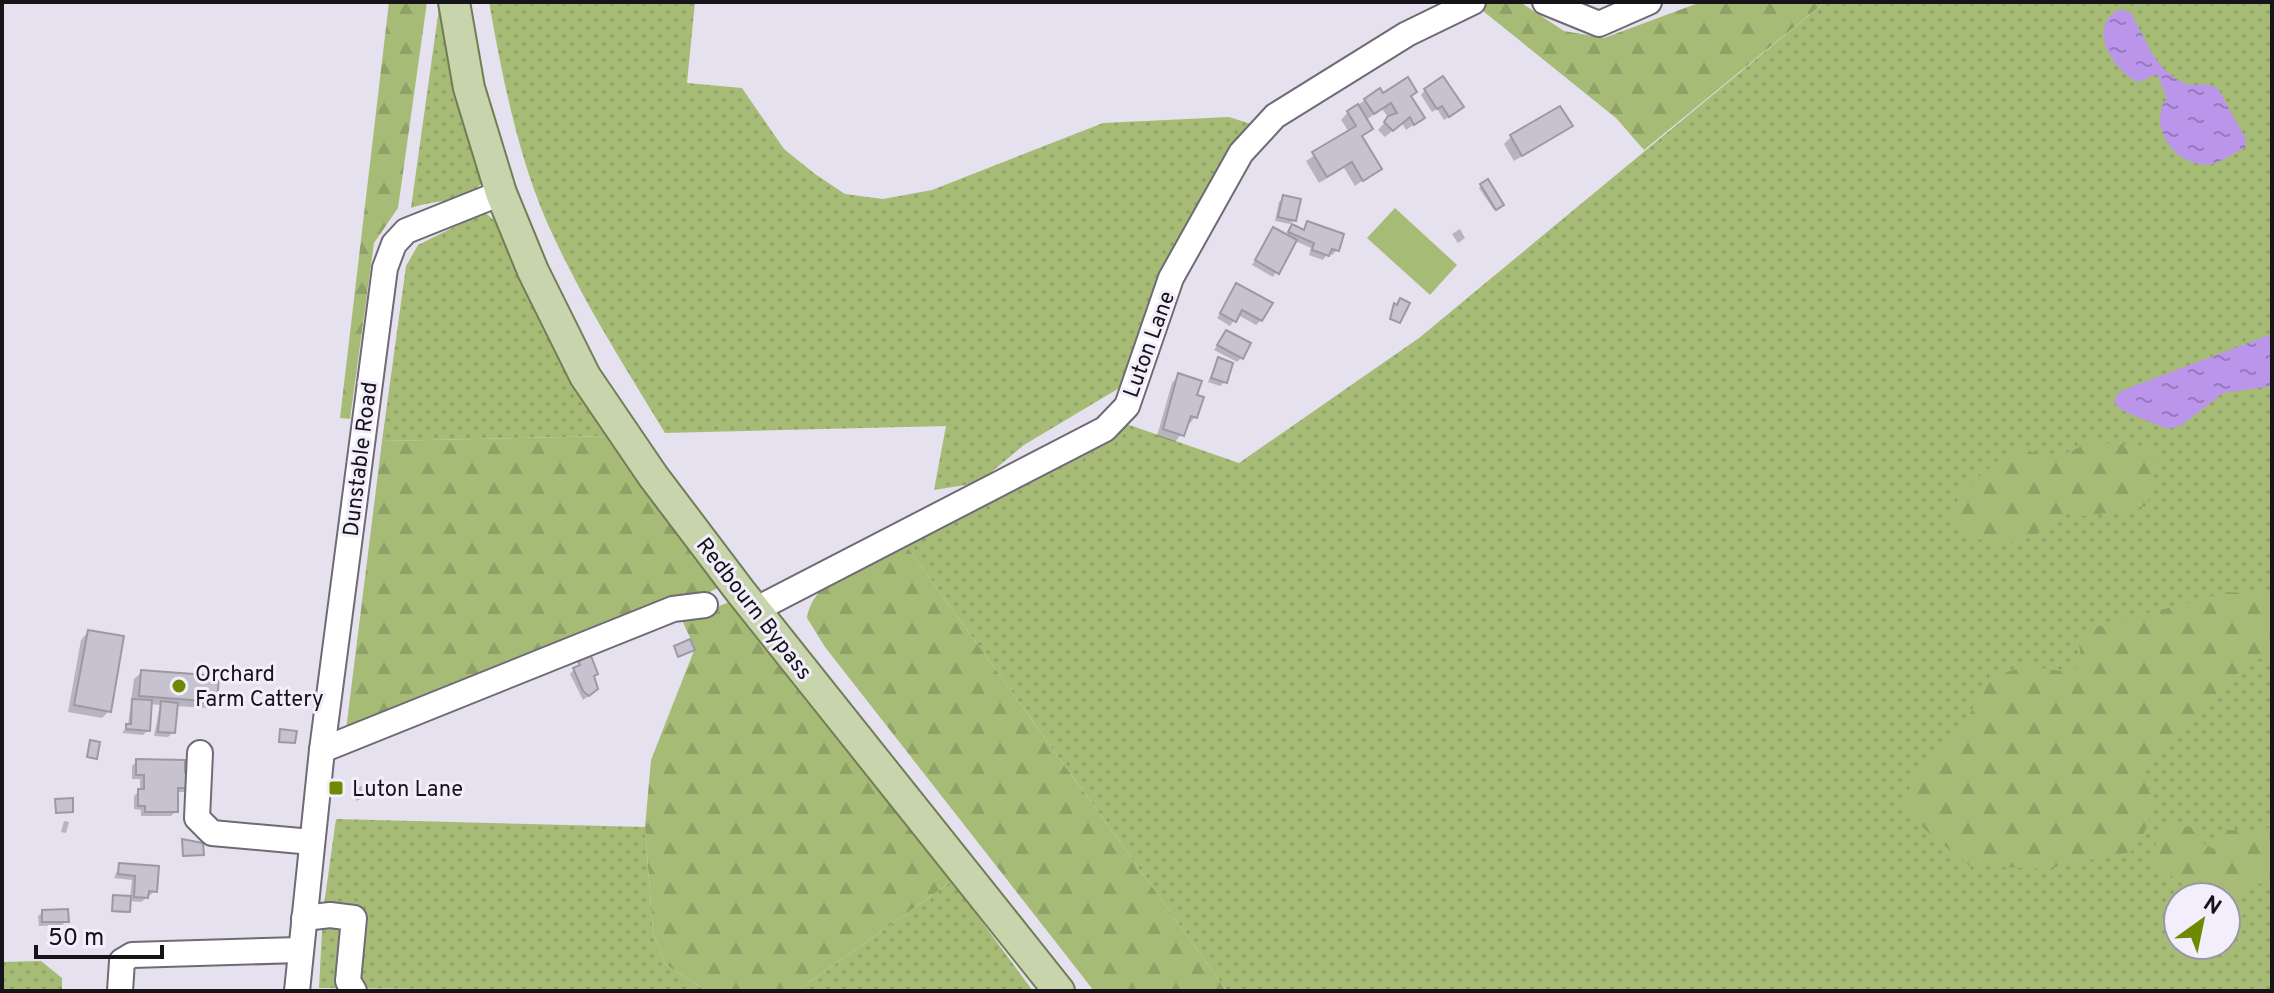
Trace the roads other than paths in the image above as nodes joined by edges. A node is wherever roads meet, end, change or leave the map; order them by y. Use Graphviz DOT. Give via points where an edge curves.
graph roads {
  1 [pos="454,2"];
  2 [pos="1473,2"];
  3 [pos="1545,2"];
  4 [pos="1649,2"];
  5 [pos="501,193"];
  6 [pos="705,605"];
  7 [pos="755,610"];
  8 [pos="322,750"];
  9 [pos="200,753"];
  10 [pos="312,842"];
  11 [pos="304,918"];
  12 [pos="300,950"];
  13 [pos="120,991"];
  14 [pos="297,991"];
  15 [pos="354,991"];
  16 [pos="1059,991"];
  1 -- 5 [label="main road" via="469,88"];
  2 -- 7 [label="street, Luton Lane" via="1407,34 1275,116 1241,153 1171,278 1127,406 1105,429"];
  3 -- 4 [label="street" via="1599,24"];
  5 -- 7 [label="main road, Redbourn Bypass" via="585,376"];
  5 -- 8 [label="street, Dunstable Road" via="406,231 394,244 385,268"];
  6 -- 8 [label="street" via="673,609"];
  7 -- 16 [label="main road, Redbourn Bypass"];
  8 -- 10 [label="street, Dunstable Road"];
  9 -- 10 [label="street" via="197,818 212,833"];
  10 -- 11 [label="street, Dunstable Road"];
  11 -- 12 [label="street, Dunstable Road"];
  11 -- 15 [label="street" via="354,918 348,981"];
  12 -- 13 [label="street" via="132,955 119,969"];
  12 -- 14 [label="street, Dunstable Road"];
}
